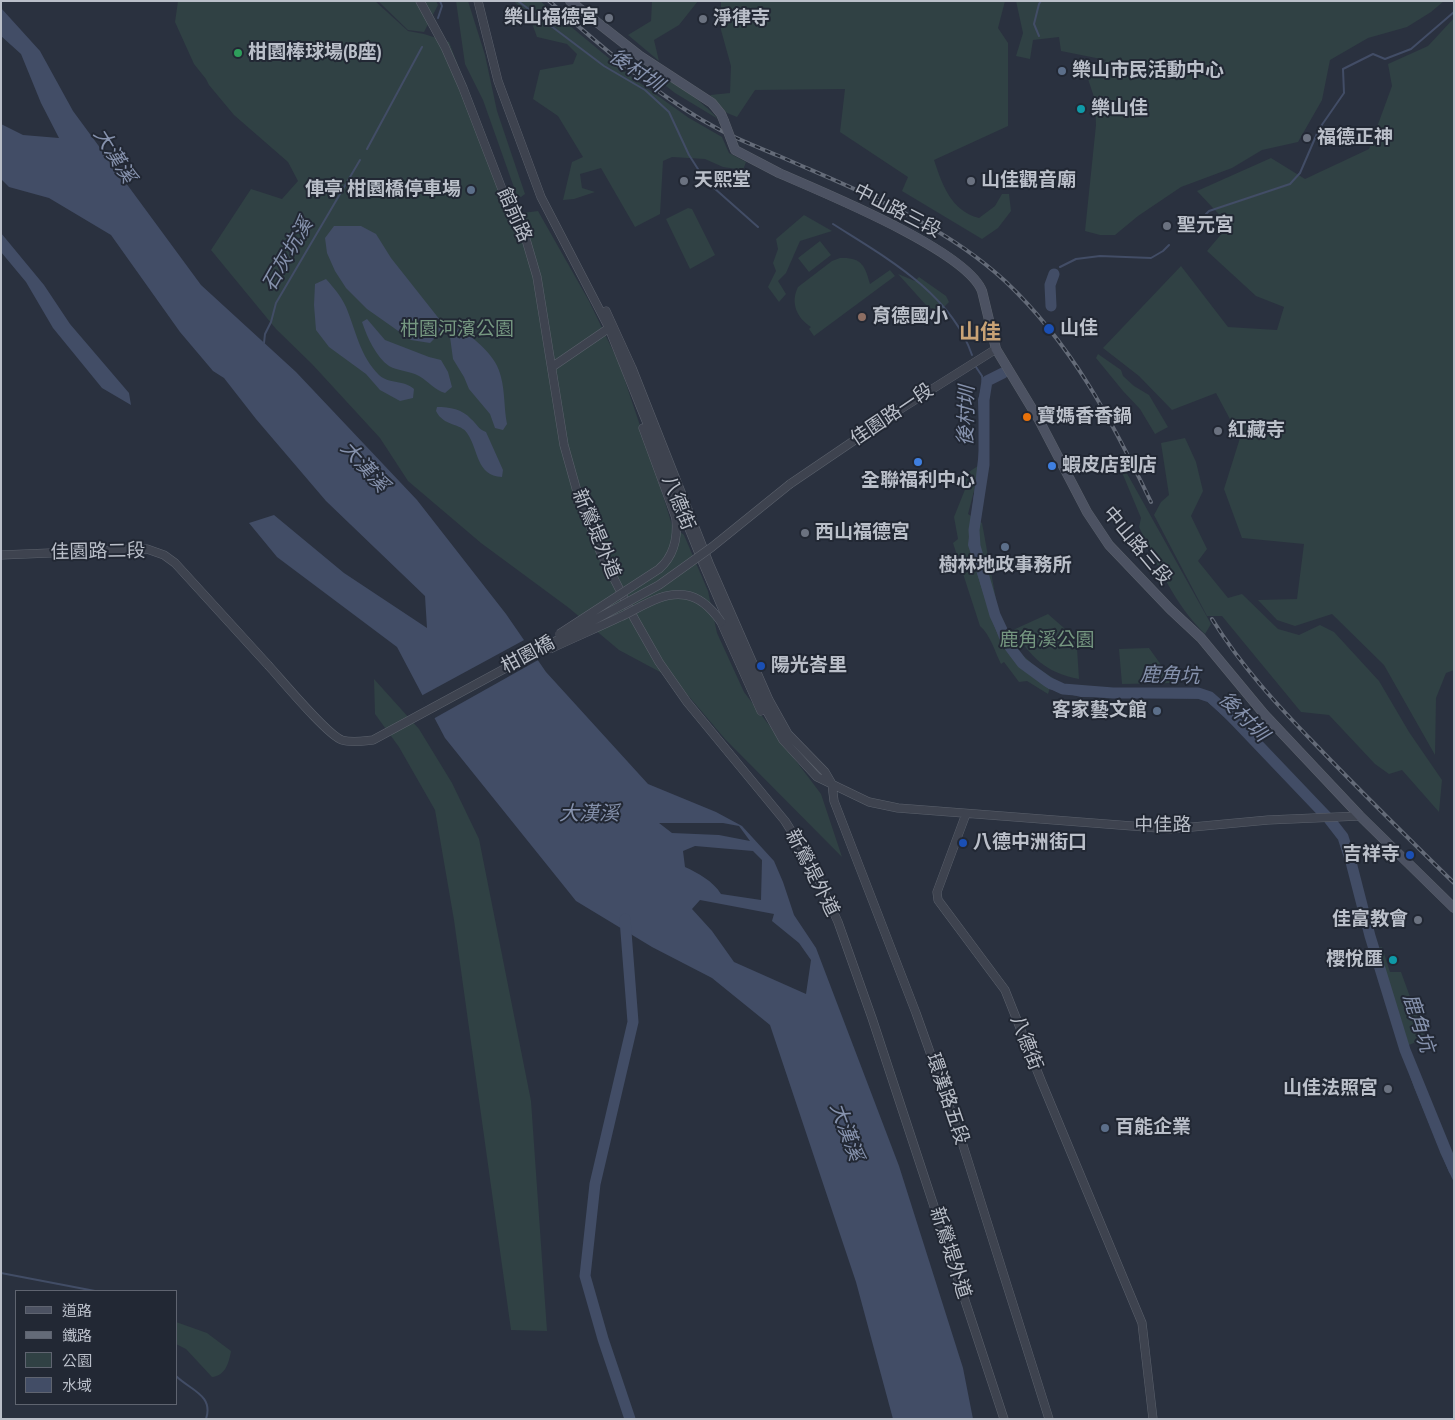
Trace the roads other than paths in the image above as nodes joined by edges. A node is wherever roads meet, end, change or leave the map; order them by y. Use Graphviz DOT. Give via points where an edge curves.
graph roads {
  1 [pos="420,1"];
  2 [pos="478,1"];
  3 [pos="570,1"];
  4 [pos="611,325"];
  5 [pos="996,349"];
  6 [pos="552,366"];
  7 [pos="627,376"];
  8 [pos="790,484"];
  9 [pos="1,555"];
  10 [pos="268,665"];
  11 [pos="469,688"];
  12 [pos="783,740"];
  13 [pos="832,784"];
  14 [pos="966,814"];
  15 [pos="1360,816"];
  16 [pos="1454,908"];
  17 [pos="1004,1419"];
  18 [pos="1049,1419"];
  19 [pos="1153,1419"];
  1 -- 6 [label="street, 館前路" via="445,47 505,197 525,236 538,277"];
  2 -- 4 [label="street, 八德街" via="498,81 545,206"];
  3 -- 5 [label="main road, 中山路三段, bridge" via="640,56 712,103 722,114 735,150 906,232 968,271 982,291"];
  4 -- 6 [label="street"];
  4 -- 7 [label="street, 八德街"];
  4 -- 13 [label="street, 八德街" via="632,368 709,563 769,700 788,734 825,772"];
  5 -- 8 [label="street, 佳園路一段"];
  5 -- 15 [label="main road, 中山路三段" via="1039,420 1087,512 1110,545 1206,643 1264,714"];
  6 -- 17 [label="street, 新鶯堤外道" via="564,445 578,495 600,551 634,618 658,662 687,702 785,821 818,878 838,922"];
  7 -- 11 [label="street, bridge" via="676,518 676,541 666,562 557,635"];
  7 -- 12 [label="street, 八德街" via="765,708"];
  8 -- 11 [label="street, 柑園橋, bridge" via="659,585"];
  9 -- 10 [label="street, 佳園路二段" via="147,549 164,555"];
  10 -- 11 [label="street, 柑園橋, bridge" via="340,740 373,740"];
  11 -- 12 [label="street, bridge" via="656,599 676,594 694,598 713,611 721,622 755,700 767,722"];
  12 -- 13 [label="street, 八德街" via="817,777"];
  13 -- 14 [label="street, 八德街" via="869,802"];
  13 -- 18 [label="street, 環漢路五段" via="834,801 961,1139"];
  14 -- 15 [label="street, 中佳路" via="1172,829"];
  14 -- 19 [label="street, 八德街" via="937,892 938,900 1005,990 1142,1323"];
  15 -- 16 [label="main road, 中山路三段"];
}
